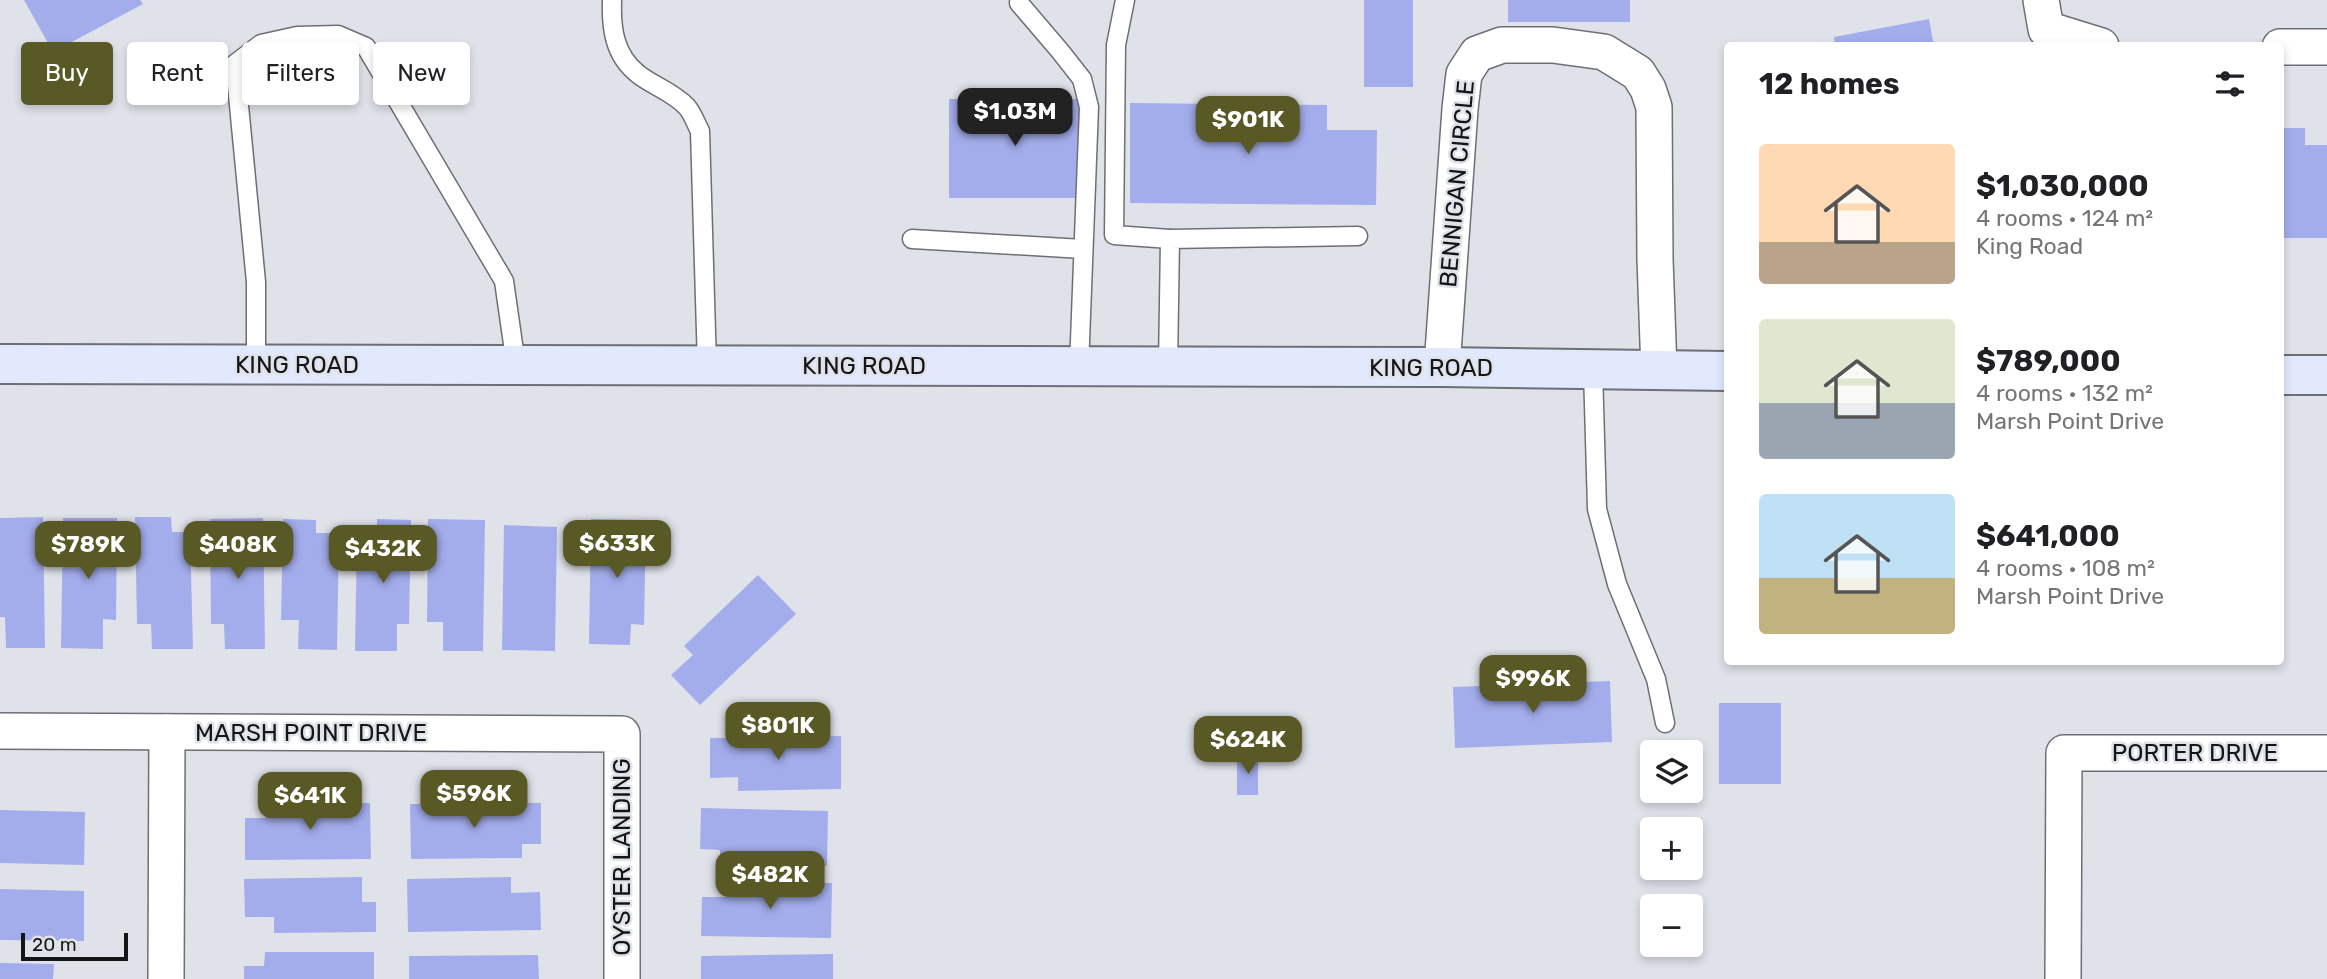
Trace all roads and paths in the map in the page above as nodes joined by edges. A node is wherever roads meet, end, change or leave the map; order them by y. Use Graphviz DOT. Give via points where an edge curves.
graph roads {
  1 [pos="612,0"];
  2 [pos="1125,0"];
  3 [pos="1019,3"];
  4 [pos="2043,14"];
  5 [pos="2094,42"];
  6 [pos="2284,47"];
  7 [pos="2327,47"];
  8 [pos="1358,236"];
  9 [pos="912,239"];
  10 [pos="1170,239"];
  11 [pos="1083,249"];
  12 [pos="0,363"];
  13 [pos="256,365"];
  14 [pos="516,365"];
  15 [pos="708,366"];
  16 [pos="1079,367"];
  17 [pos="1168,367"];
  18 [pos="1442,367"];
  19 [pos="1593,370"];
  20 [pos="1659,371"];
  21 [pos="1724,372"];
  22 [pos="2284,375"];
  23 [pos="2327,375"];
  24 [pos="1665,723"];
  25 [pos="0,731"];
  26 [pos="166,732"];
  27 [pos="622,734"];
  28 [pos="2327,753"];
  29 [pos="166,979"];
  30 [pos="622,979"];
  31 [pos="2063,979"];
  1 -- 15 [label="lane" via="611,22 618,51 638,74 688,109 700,131"];
  2 -- 10 [label="lane" via="1116,45 1114,235"];
  3 -- 11 [label="lane" via="1082,79 1089,107"];
  4 -- 5 [label="street"];
  6 -- 7 [label="street"];
  8 -- 10 [label="lane"];
  9 -- 11 [label="lane"];
  10 -- 17 [label="lane"];
  11 -- 16 [label="lane"];
  12 -- 13 [label="street, KING ROAD"];
  13 -- 14 [label="street, KING ROAD"];
  13 -- 14 [label="lane" via="256,282 235,64 261,44 297,36 338,35 366,47 504,281"];
  14 -- 15 [label="street, KING ROAD"];
  15 -- 16 [label="street, KING ROAD"];
  16 -- 17 [label="street, KING ROAD"];
  17 -- 18 [label="street, KING ROAD"];
  18 -- 19 [label="street, KING ROAD"];
  18 -- 20 [label="street, BENNIGAN CIRCLE" via="1464,74 1477,54 1502,45 1553,45 1604,52 1638,73 1654,107"];
  19 -- 20 [label="street, KING ROAD"];
  19 -- 24 [label="lane" via="1597,509 1617,584 1656,679"];
  20 -- 21 [label="street, KING ROAD"];
  22 -- 23 [label="street"];
  25 -- 26 [label="street, MARSH POINT DRIVE"];
  26 -- 27 [label="street, MARSH POINT DRIVE"];
  26 -- 29 [label="street"];
  27 -- 30 [label="street, OYSTER LANDING"];
  28 -- 31 [label="street, PORTER DRIVE" via="2064,752"];
}
